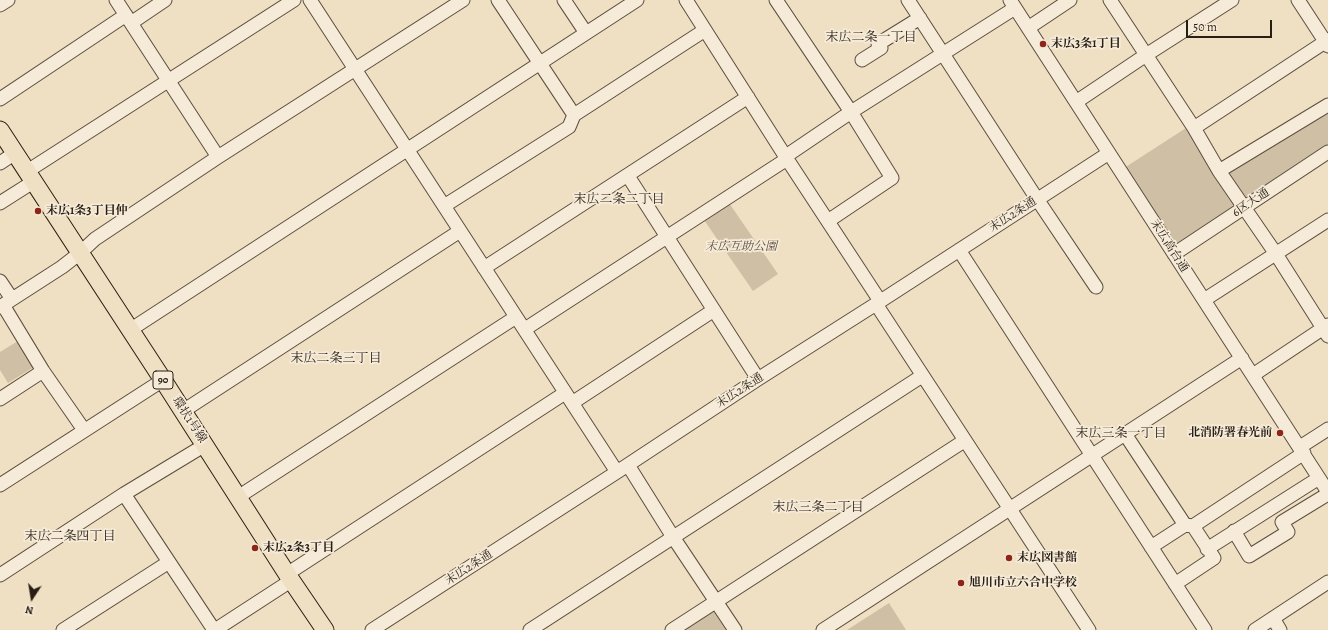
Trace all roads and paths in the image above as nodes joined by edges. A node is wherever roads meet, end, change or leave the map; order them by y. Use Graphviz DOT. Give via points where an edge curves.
graph roads {
  1 [pos="8,0"];
  2 [pos="116,0"];
  3 [pos="165,0"];
  4 [pos="294,0"];
  5 [pos="310,0"];
  6 [pos="463,0"];
  7 [pos="498,0"];
  8 [pos="564,0"];
  9 [pos="637,0"];
  10 [pos="686,0"];
  11 [pos="776,0"];
  12 [pos="908,0"];
  13 [pos="1070,0"];
  14 [pos="1110,0"];
  15 [pos="1232,0"];
  16 [pos="1298,0"];
  17 [pos="1012,4"];
  18 [pos="0,5"];
  19 [pos="920,18"];
  20 [pos="128,19"];
  21 [pos="1028,28"];
  22 [pos="705,30"];
  23 [pos="586,33"];
  24 [pos="1327,43"];
  25 [pos="944,54"];
  26 [pos="1146,55"];
  27 [pos="862,60"];
  28 [pos="539,63"];
  29 [pos="355,69"];
  30 [pos="169,81"];
  31 [pos="748,97"];
  32 [pos="0,99"];
  33 [pos="1076,102"];
  34 [pos="1328,105"];
  35 [pos="851,112"];
  36 [pos="574,115"];
  37 [pos="1194,128"];
  38 [pos="0,130"];
  39 [pos="408,149"];
  40 [pos="1328,152"];
  41 [pos="15,153"];
  42 [pos="1110,153"];
  43 [pos="218,157"];
  44 [pos="786,158"];
  45 [pos="0,163"];
  46 [pos="1219,171"];
  47 [pos="628,176"];
  48 [pos="30,177"];
  49 [pos="1037,199"];
  50 [pos="0,203"];
  51 [pos="444,206"];
  52 [pos="1243,208"];
  53 [pos="1328,220"];
  54 [pos="828,221"];
  55 [pos="460,231"];
  56 [pos="668,237"];
  57 [pos="959,250"];
  58 [pos="80,253"];
  59 [pos="1174,254"];
  60 [pos="1276,254"];
  61 [pos="484,268"];
  62 [pos="0,281"];
  63 [pos="1096,286"];
  64 [pos="1204,300"];
  65 [pos="878,303"];
  66 [pos="5,304"];
  67 [pos="714,310"];
  68 [pos="516,317"];
  69 [pos="525,329"];
  70 [pos="1326,329"];
  71 [pos="130,330"];
  72 [pos="1242,358"];
  73 [pos="43,371"];
  74 [pos="1252,375"];
  75 [pos="922,376"];
  76 [pos="758,379"];
  77 [pos="163,380"];
  78 [pos="568,398"];
  79 [pos="0,399"];
  80 [pos="183,411"];
  81 [pos="1328,429"];
  82 [pos="84,430"];
  83 [pos="1125,434"];
  84 [pos="964,441"];
  85 [pos="205,445"];
  86 [pos="1302,450"];
  87 [pos="1092,455"];
  88 [pos="628,465"];
  89 [pos="617,472"];
  90 [pos="1319,478"];
  91 [pos="0,485"];
  92 [pos="1328,493"];
  93 [pos="124,494"];
  94 [pos="238,497"];
  95 [pos="1009,509"];
  96 [pos="1189,526"];
  97 [pos="1234,531"];
  98 [pos="673,537"];
  99 [pos="1151,547"];
  100 [pos="1207,549"];
  101 [pos="169,562"];
  102 [pos="0,575"];
  103 [pos="289,577"];
  104 [pos="1328,582"];
  105 [pos="1175,584"];
  106 [pos="716,601"];
  107 [pos="1273,618"];
  108 [pos="63,630"];
  109 [pos="214,630"];
  110 [pos="325,630"];
  111 [pos="372,630"];
  112 [pos="530,630"];
  113 [pos="672,630"];
  114 [pos="735,630"];
  115 [pos="823,630"];
  116 [pos="1089,630"];
  117 [pos="1205,630"];
  118 [pos="1255,630"];
  119 [pos="1280,630"];
  1 -- 18 [label="street"];
  2 -- 20 [label="street"];
  3 -- 20 [label="street"];
  4 -- 30 [label="street"];
  5 -- 29 [label="street"];
  6 -- 29 [label="street"];
  7 -- 28 [label="street"];
  8 -- 23 [label="street"];
  9 -- 23 [label="street"];
  10 -- 22 [label="street"];
  11 -- 35 [label="street"];
  12 -- 19 [label="street"];
  13 -- 21 [label="street"];
  14 -- 26 [label="street"];
  15 -- 26 [label="street"];
  16 -- 24 [label="street"];
  17 -- 21 [label="street, 末広高台通"];
  17 -- 25 [label="street"];
  19 -- 25 [label="street"];
  19 -- 27 [label="street" via="878,44 881,48"];
  20 -- 30 [label="street"];
  20 -- 32 [label="street"];
  21 -- 33 [label="street, 末広高台通"];
  22 -- 31 [label="street"];
  22 -- 36 [label="street"];
  23 -- 28 [label="street"];
  24 -- 37 [label="street"];
  25 -- 35 [label="street"];
  25 -- 49 [label="street"];
  26 -- 33 [label="street"];
  26 -- 37 [label="street"];
  28 -- 36 [label="street"];
  28 -- 39 [label="street"];
  29 -- 39 [label="street"];
  29 -- 43 [label="street"];
  30 -- 43 [label="street"];
  30 -- 48 [label="street"];
  31 -- 44 [label="street"];
  31 -- 47 [label="street"];
  33 -- 42 [label="street, 末広高台通"];
  34 -- 46 [label="street"];
  35 -- 44 [label="street"];
  35 -- 54 [label="street" via="892,178"];
  36 -- 51 [label="street" via="569,127"];
  37 -- 46 [label="street"];
  38 -- 41 [label="main road, 環状1号線 / 90"];
  39 -- 51 [label="street"];
  39 -- 71 [label="street"];
  40 -- 52 [label="street, 6区大通"];
  41 -- 45 [label="street"];
  41 -- 48 [label="main road, 環状1号線 / 90"];
  42 -- 49 [label="street, 末広2条通"];
  42 -- 59 [label="street, 末広高台通"];
  43 -- 58 [label="street" via="94,239"];
  44 -- 54 [label="street"];
  44 -- 56 [label="street"];
  46 -- 52 [label="street"];
  47 -- 56 [label="street"];
  47 -- 61 [label="street"];
  48 -- 50 [label="street"];
  48 -- 58 [label="main road, 環状1号線 / 90"];
  49 -- 57 [label="street, 末広2条通"];
  49 -- 63 [label="street"];
  51 -- 55 [label="street"];
  52 -- 59 [label="street, 6区大通"];
  52 -- 60 [label="street"];
  53 -- 60 [label="street"];
  54 -- 65 [label="street"];
  55 -- 61 [label="street"];
  55 -- 80 [label="street"];
  56 -- 67 [label="street"];
  56 -- 69 [label="street"];
  57 -- 65 [label="street, 末広2条通"];
  57 -- 87 [label="street"];
  58 -- 66 [label="street"];
  58 -- 71 [label="main road, 環状1号線 / 90"];
  59 -- 64 [label="street, 末広高台通"];
  60 -- 64 [label="street"];
  60 -- 70 [label="street"];
  61 -- 68 [label="street"];
  62 -- 66 [label="street"];
  64 -- 72 [label="street, 末広高台通"];
  65 -- 75 [label="street"];
  65 -- 76 [label="street, 末広2条通"];
  66 -- 73 [label="street"];
  67 -- 76 [label="street"];
  67 -- 78 [label="street"];
  68 -- 69 [label="street"];
  68 -- 94 [label="street"];
  69 -- 78 [label="street"];
  70 -- 74 [label="street"];
  71 -- 77 [label="main road, 環状1号線 / 90"];
  72 -- 74 [label="street, 末広高台通"];
  72 -- 83 [label="street"];
  73 -- 79 [label="street"];
  73 -- 82 [label="street"];
  74 -- 86 [label="street, 末広高台通"];
  75 -- 84 [label="street"];
  75 -- 98 [label="street"];
  76 -- 88 [label="street, 末広2条通"];
  77 -- 80 [label="main road, 環状1号線 / 90"];
  77 -- 82 [label="street"];
  78 -- 89 [label="street"];
  78 -- 103 [label="street"];
  80 -- 85 [label="main road, 環状1号線 / 90"];
  81 -- 86 [label="street"];
  82 -- 91 [label="street"];
  83 -- 87 [label="street"];
  83 -- 96 [label="street"];
  84 -- 95 [label="street"];
  84 -- 106 [label="street"];
  85 -- 93 [label="street"];
  85 -- 94 [label="main road, 環状1号線 / 90"];
  86 -- 90 [label="street, 末広高台通"];
  86 -- 96 [label="street"];
  87 -- 95 [label="street"];
  87 -- 99 [label="street"];
  88 -- 89 [label="street, 末広2条通"];
  88 -- 98 [label="street"];
  89 -- 111 [label="street, 末広2条通"];
  90 -- 92 [label="street, 末広高台通"];
  90 -- 97 [label="street"];
  92 -- 97 [label="street" via="1282,522 1288,532 1249,556"];
  93 -- 101 [label="street"];
  93 -- 102 [label="street"];
  94 -- 103 [label="main road, 環状1号線 / 90"];
  95 -- 115 [label="street"];
  95 -- 116 [label="street"];
  96 -- 99 [label="street"];
  96 -- 100 [label="street"];
  97 -- 100 [label="street"];
  98 -- 106 [label="street"];
  98 -- 112 [label="street"];
  99 -- 105 [label="street"];
  100 -- 105 [label="street" via="1214,558"];
  101 -- 108 [label="street"];
  101 -- 109 [label="street"];
  103 -- 109 [label="street"];
  103 -- 110 [label="main road, 環状1号線 / 90"];
  104 -- 107 [label="street"];
  105 -- 117 [label="street"];
  106 -- 113 [label="street"];
  106 -- 114 [label="street"];
  107 -- 118 [label="street"];
  107 -- 119 [label="street"];
}
